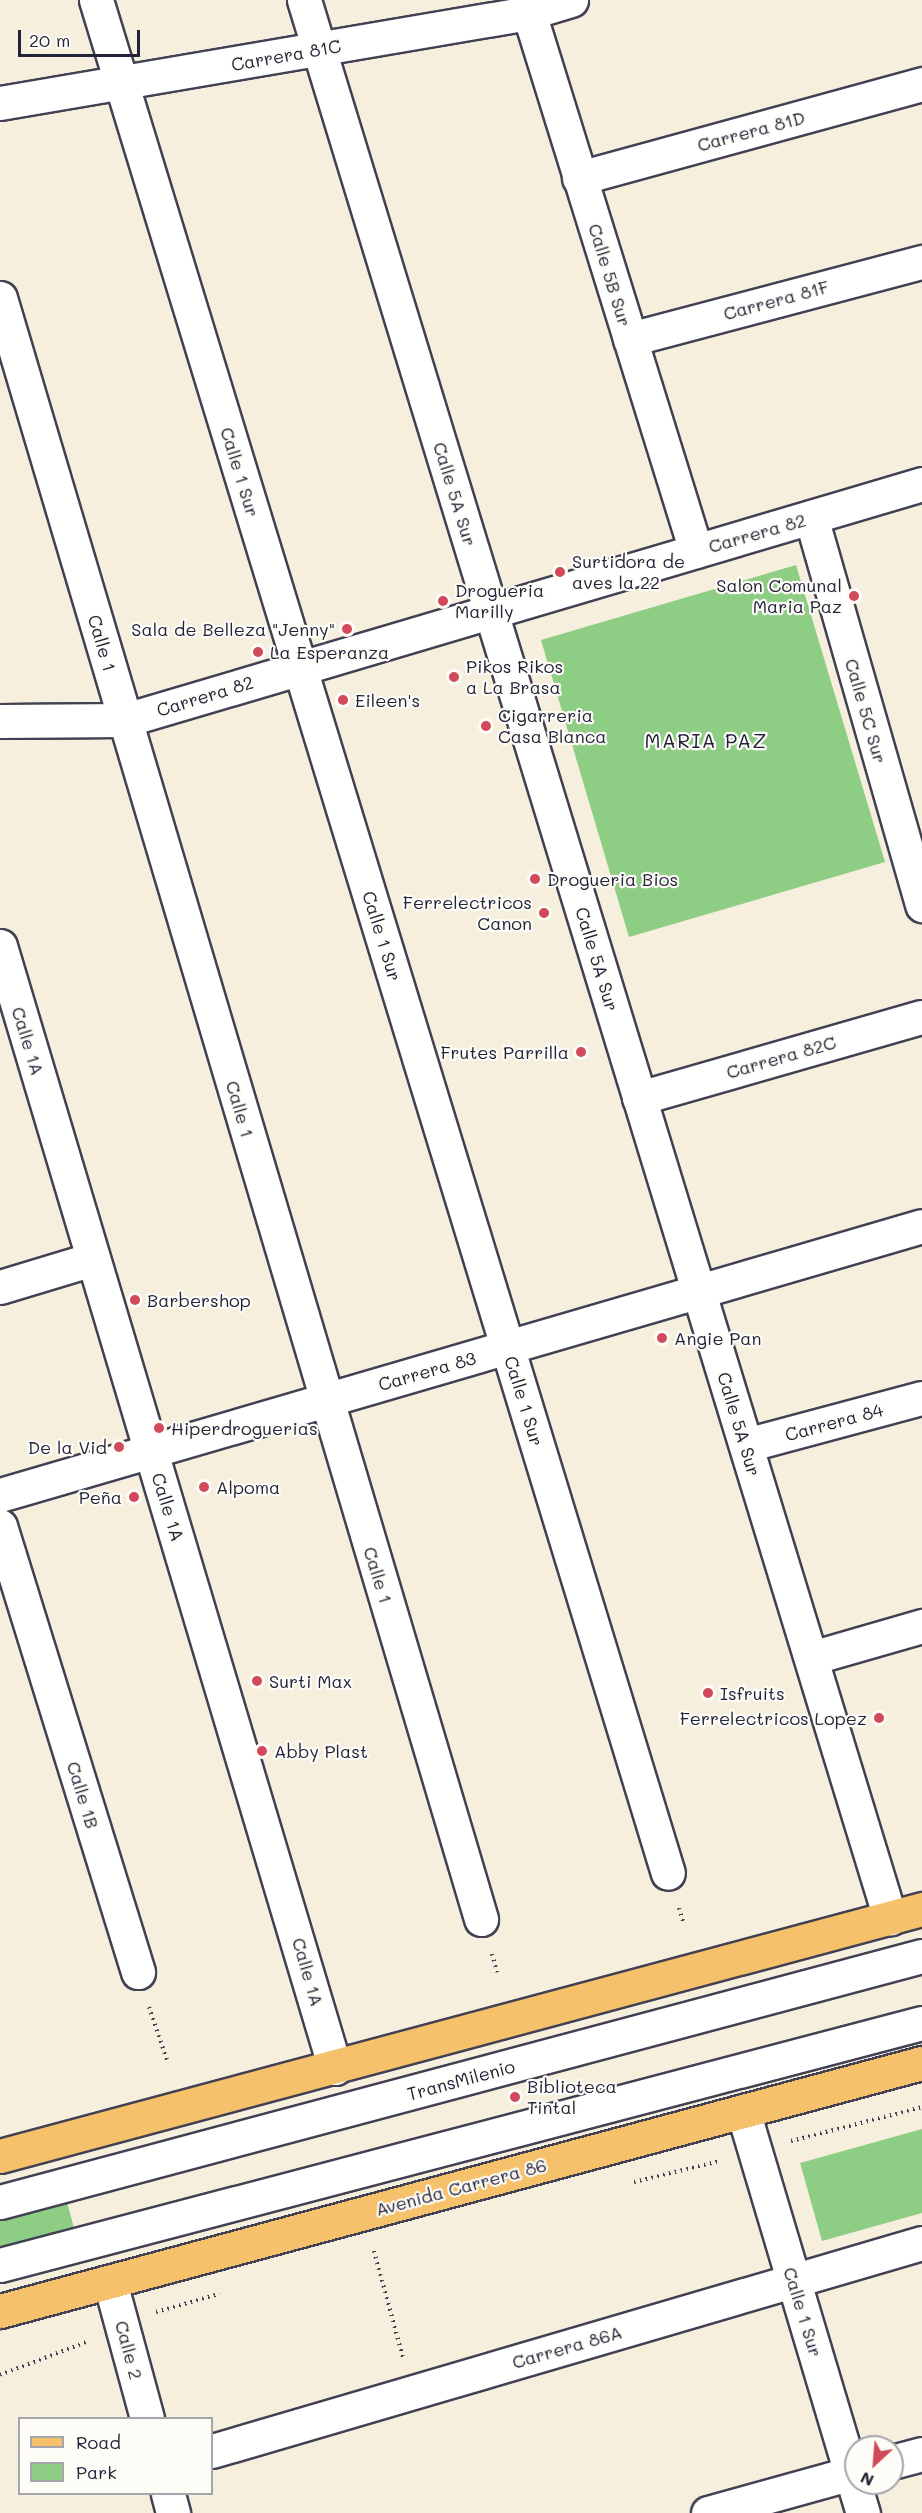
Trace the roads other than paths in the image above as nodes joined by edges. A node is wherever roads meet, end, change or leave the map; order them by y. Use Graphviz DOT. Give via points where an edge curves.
graph roads {
  1 [pos="96,0"];
  2 [pos="304,0"];
  3 [pos="571,0"];
  4 [pos="527,7"];
  5 [pos="319,50"];
  6 [pos="121,83"];
  7 [pos="922,84"];
  8 [pos="0,103"];
  9 [pos="579,178"];
  10 [pos="922,262"];
  11 [pos="0,298"];
  12 [pos="630,339"];
  13 [pos="922,484"];
  14 [pos="811,517"];
  15 [pos="696,551"];
  16 [pos="490,611"];
  17 [pos="300,667"];
  18 [pos="125,720"];
  19 [pos="0,721"];
  20 [pos="922,905"];
  21 [pos="0,946"];
  22 [pos="922,1017"];
  23 [pos="639,1098"];
  24 [pos="922,1226"];
  25 [pos="93,1259"];
  26 [pos="0,1287"];
  27 [pos="699,1293"];
  28 [pos="508,1348"];
  29 [pos="922,1398"];
  30 [pos="326,1401"];
  31 [pos="746,1445"];
  32 [pos="151,1450"];
  33 [pos="0,1495"];
  34 [pos="0,1526"];
  35 [pos="922,1626"];
  36 [pos="811,1658"];
  37 [pos="668,1873"];
  38 [pos="922,1909"];
  39 [pos="890,1918"];
  40 [pos="481,1919"];
  41 [pos="922,1956"];
  42 [pos="138,1972"];
  43 [pos="922,2023"];
  44 [pos="922,2063"];
  45 [pos="335,2068"];
  46 [pos="743,2111"];
  47 [pos="0,2156"];
  48 [pos="0,2202"];
  49 [pos="922,2243"];
  50 [pos="0,2265"];
  51 [pos="794,2280"];
  52 [pos="110,2282"];
  53 [pos="4,2311"];
  54 [pos="147,2417"];
  55 [pos="844,2444"];
  56 [pos="213,2451"];
  57 [pos="922,2454"];
  58 [pos="904,2459"];
  59 [pos="844,2475"];
  60 [pos="168,2495"];
  61 [pos="858,2495"];
  62 [pos="173,2513"];
  63 [pos="708,2513"];
  64 [pos="863,2513"];
  1 -- 6 [label="street, Calle 1 Sur"];
  2 -- 5 [label="street, Calle 5A Sur"];
  3 -- 4 [label="street, Carrera 81C"];
  4 -- 5 [label="street, Carrera 81C"];
  4 -- 9 [label="street, Calle 5B Sur"];
  5 -- 6 [label="street, Carrera 81C"];
  5 -- 16 [label="street, Calle 5A Sur"];
  6 -- 8 [label="street, Carrera 81C"];
  6 -- 17 [label="street, Calle 1 Sur"];
  7 -- 9 [label="street, Carrera 81D"];
  9 -- 12 [label="street, Calle 5B Sur"];
  10 -- 12 [label="street, Carrera 81F"];
  11 -- 18 [label="street, Calle 1"];
  12 -- 15 [label="street, Calle 5B Sur"];
  13 -- 14 [label="street, Carrera 82"];
  14 -- 15 [label="street, Carrera 82"];
  14 -- 20 [label="street, Calle 5C Sur"];
  15 -- 16 [label="street, Carrera 82"];
  16 -- 17 [label="street, Carrera 82"];
  16 -- 23 [label="street, Calle 5A Sur"];
  17 -- 18 [label="street, Carrera 82"];
  17 -- 28 [label="street, Calle 1 Sur"];
  18 -- 19 [label="street, Carrera 82"];
  18 -- 30 [label="street, Calle 1"];
  21 -- 25 [label="street, Calle 1A"];
  22 -- 23 [label="street, Carrera 82C"];
  23 -- 27 [label="street, Calle 5A Sur"];
  24 -- 27 [label="street, Carrera 83"];
  25 -- 26 [label="street"];
  25 -- 32 [label="street, Calle 1A"];
  27 -- 28 [label="street, Carrera 83"];
  27 -- 31 [label="street, Calle 5A Sur"];
  28 -- 30 [label="street, Carrera 83"];
  28 -- 37 [label="street, Calle 1 Sur"];
  29 -- 31 [label="street, Carrera 84"];
  30 -- 32 [label="street, Carrera 83"];
  30 -- 40 [label="street, Calle 1"];
  31 -- 36 [label="street, Calle 5A Sur"];
  32 -- 33 [label="street, Carrera 83"];
  32 -- 45 [label="street, Calle 1A"];
  34 -- 42 [label="street, Calle 1B"];
  35 -- 36 [label="street"];
  36 -- 39 [label="street, Calle 5A Sur"];
  38 -- 39 [label="main road"];
  39 -- 45 [label="main road"];
  41 -- 48 [label="street, TransMilenio"];
  43 -- 50 [label="street"];
  44 -- 46 [label="main road, Avenida Carrera 86"];
  45 -- 47 [label="main road"];
  46 -- 51 [label="street, Calle 1 Sur"];
  46 -- 52 [label="main road, Avenida Carrera 86"];
  49 -- 51 [label="street, Carrera 86A"];
  51 -- 55 [label="street, Calle 1 Sur"];
  51 -- 56 [label="street, Carrera 86A"];
  52 -- 53 [label="main road, Avenida Carrera 86"];
  52 -- 54 [label="street, Calle 2"];
  57 -- 58 [label="street"];
  59 -- 63 [label="street"];
  60 -- 62 [label="street"];
  61 -- 64 [label="street, Calle 1 Sur"];
}
